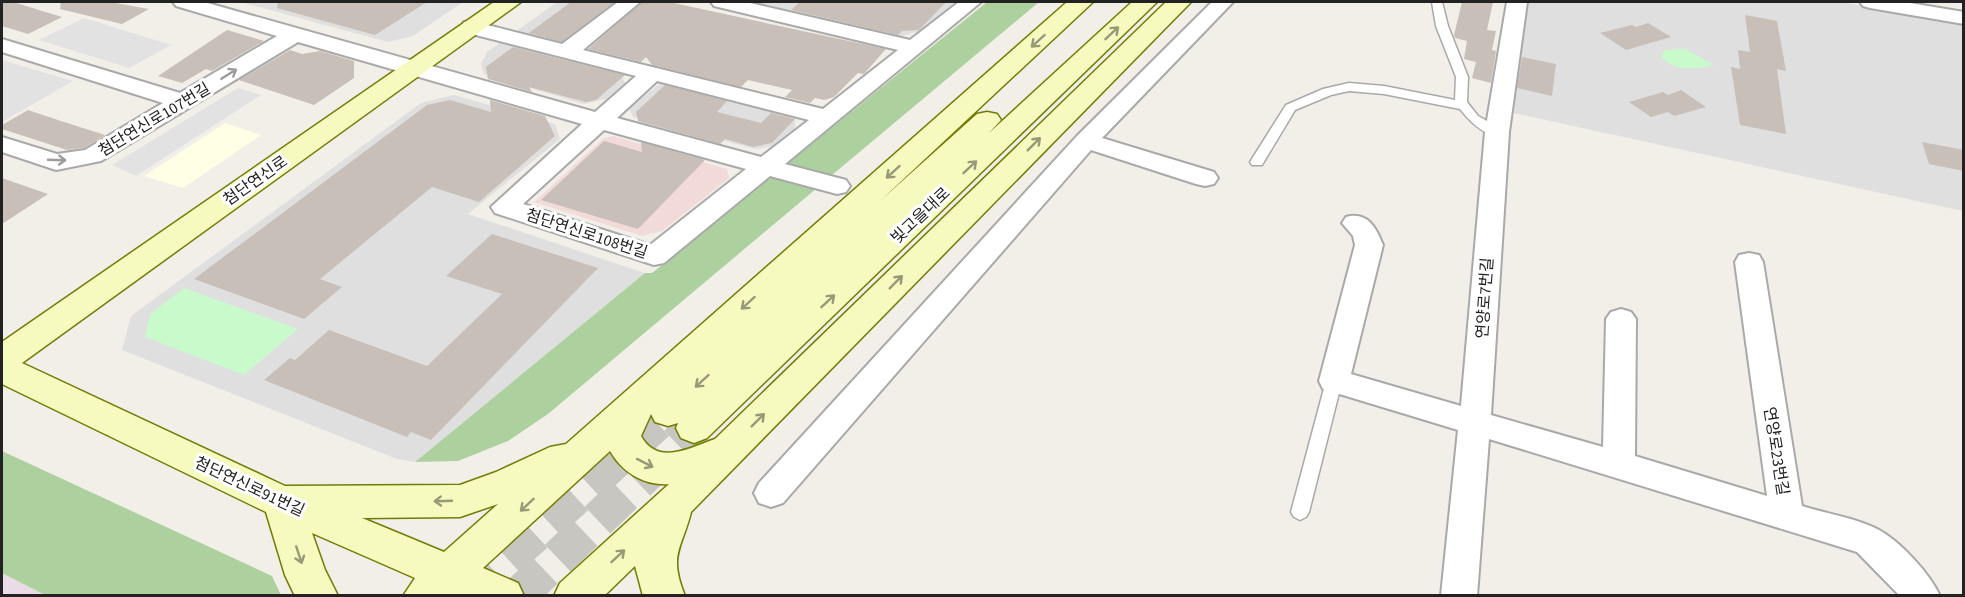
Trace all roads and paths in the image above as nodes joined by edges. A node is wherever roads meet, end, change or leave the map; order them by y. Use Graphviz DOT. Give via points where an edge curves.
graph roads {
  1 [pos="183,2"];
  2 [pos="509,2"];
  3 [pos="630,2"];
  4 [pos="721,2"];
  5 [pos="971,2"];
  6 [pos="1081,2"];
  7 [pos="1116,2"];
  8 [pos="1145,2"];
  9 [pos="1179,2"];
  10 [pos="1223,2"];
  11 [pos="1437,2"];
  12 [pos="1517,2"];
  13 [pos="1870,2"];
  14 [pos="1964,18"];
  15 [pos="472,27"];
  16 [pos="297,33"];
  17 [pos="2,45"];
  18 [pos="914,47"];
  19 [pos="566,52"];
  20 [pos="415,67"];
  21 [pos="652,73"];
  22 [pos="183,102"];
  23 [pos="1465,106"];
  24 [pos="827,117"];
  25 [pos="599,121"];
  26 [pos="1497,132"];
  27 [pos="1086,141"];
  28 [pos="2,144"];
  29 [pos="1257,162"];
  30 [pos="767,166"];
  31 [pos="1205,178"];
  32 [pos="837,186"];
  33 [pos="1355,223"];
  34 [pos="1749,262"];
  35 [pos="1621,319"];
  36 [pos="2,359"];
  37 [pos="2,369"];
  38 [pos="1334,381"];
  39 [pos="655,406"];
  40 [pos="1476,422"];
  41 [pos="694,428"];
  42 [pos="594,443"];
  43 [pos="734,444"];
  44 [pos="1619,465"];
  45 [pos="771,493"];
  46 [pos="678,500"];
  47 [pos="282,502"];
  48 [pos="1300,512"];
  49 [pos="1787,516"];
  50 [pos="437,584"];
  51 [pos="317,596"];
  52 [pos="503,596"];
  53 [pos="575,596"];
  54 [pos="664,596"];
  55 [pos="1459,596"];
  56 [pos="1922,596"];
  1 -- 16 [label="street"];
  2 -- 15 [label="main road, 첨단연신로"];
  3 -- 19 [label="street"];
  4 -- 18 [label="street"];
  5 -- 18 [label="street, 첨단연신로108번길"];
  6 -- 39 [label="main road, one-way"];
  7 -- 39 [label="main road, 빛고을대로, one-way"];
  41 -- 8 [label="main road, 빛고을대로, one-way"];
  43 -- 9 [label="main road, one-way"];
  10 -- 27 [label="street"];
  11 -- 23 [label="lane" via="1462,77 1461,102"];
  12 -- 26 [label="street, 연양로7번길"];
  13 -- 14 [label="street"];
  15 -- 19 [label="street"];
  15 -- 20 [label="main road, 첨단연신로"];
  16 -- 20 [label="street"];
  22 -- 16 [label="street, 첨단연신로107번길, one-way"];
  17 -- 22 [label="street"];
  18 -- 24 [label="street, 첨단연신로108번길"];
  19 -- 21 [label="street"];
  20 -- 25 [label="street"];
  20 -- 36 [label="main road, 첨단연신로"];
  21 -- 24 [label="street"];
  21 -- 25 [label="street, 첨단연신로108번길"];
  28 -- 22 [label="street, 첨단연신로107번길, one-way" via="56,162 92,156"];
  23 -- 26 [label="lane" via="1474,119"];
  23 -- 29 [label="lane" via="1384,90 1349,87 1327,92 1290,108"];
  24 -- 30 [label="street, 첨단연신로108번길"];
  25 -- 30 [label="street"];
  25 -- 30 [label="street, 첨단연신로108번길" via="504,207 654,256"];
  26 -- 40 [label="street, 연양로7번길"];
  27 -- 31 [label="street"];
  27 -- 45 [label="street"];
  30 -- 32 [label="street"];
  33 -- 38 [label="street" via="1365,233 1369,245"];
  34 -- 49 [label="street, 연양로23번길"];
  35 -- 44 [label="street"];
  37 -- 47 [label="main road, 첨단연신로91번길"];
  38 -- 40 [label="street"];
  38 -- 48 [label="lane"];
  39 -- 42 [label="main road"];
  39 -- 43 [label="main road, one-way" via="628,420 622,437 628,451 640,462 657,469 679,468"];
  40 -- 44 [label="street"];
  40 -- 55 [label="street, 연양로7번길"];
  42 -- 47 [label="main road, one-way" via="509,484 460,501"];
  42 -- 50 [label="main road, one-way"];
  43 -- 46 [label="main road"];
  44 -- 49 [label="street"];
  53 -- 46 [label="main road, one-way"];
  46 -- 54 [label="main road" via="655,549 657,580"];
  47 -- 50 [label="main road, 첨단연신로91번길"];
  47 -- 51 [label="main road, one-way"];
  49 -- 56 [label="street, 연양로23번길" via="1868,541 1903,572"];
  50 -- 52 [label="main road, 첨단연신로91번길"];
}
